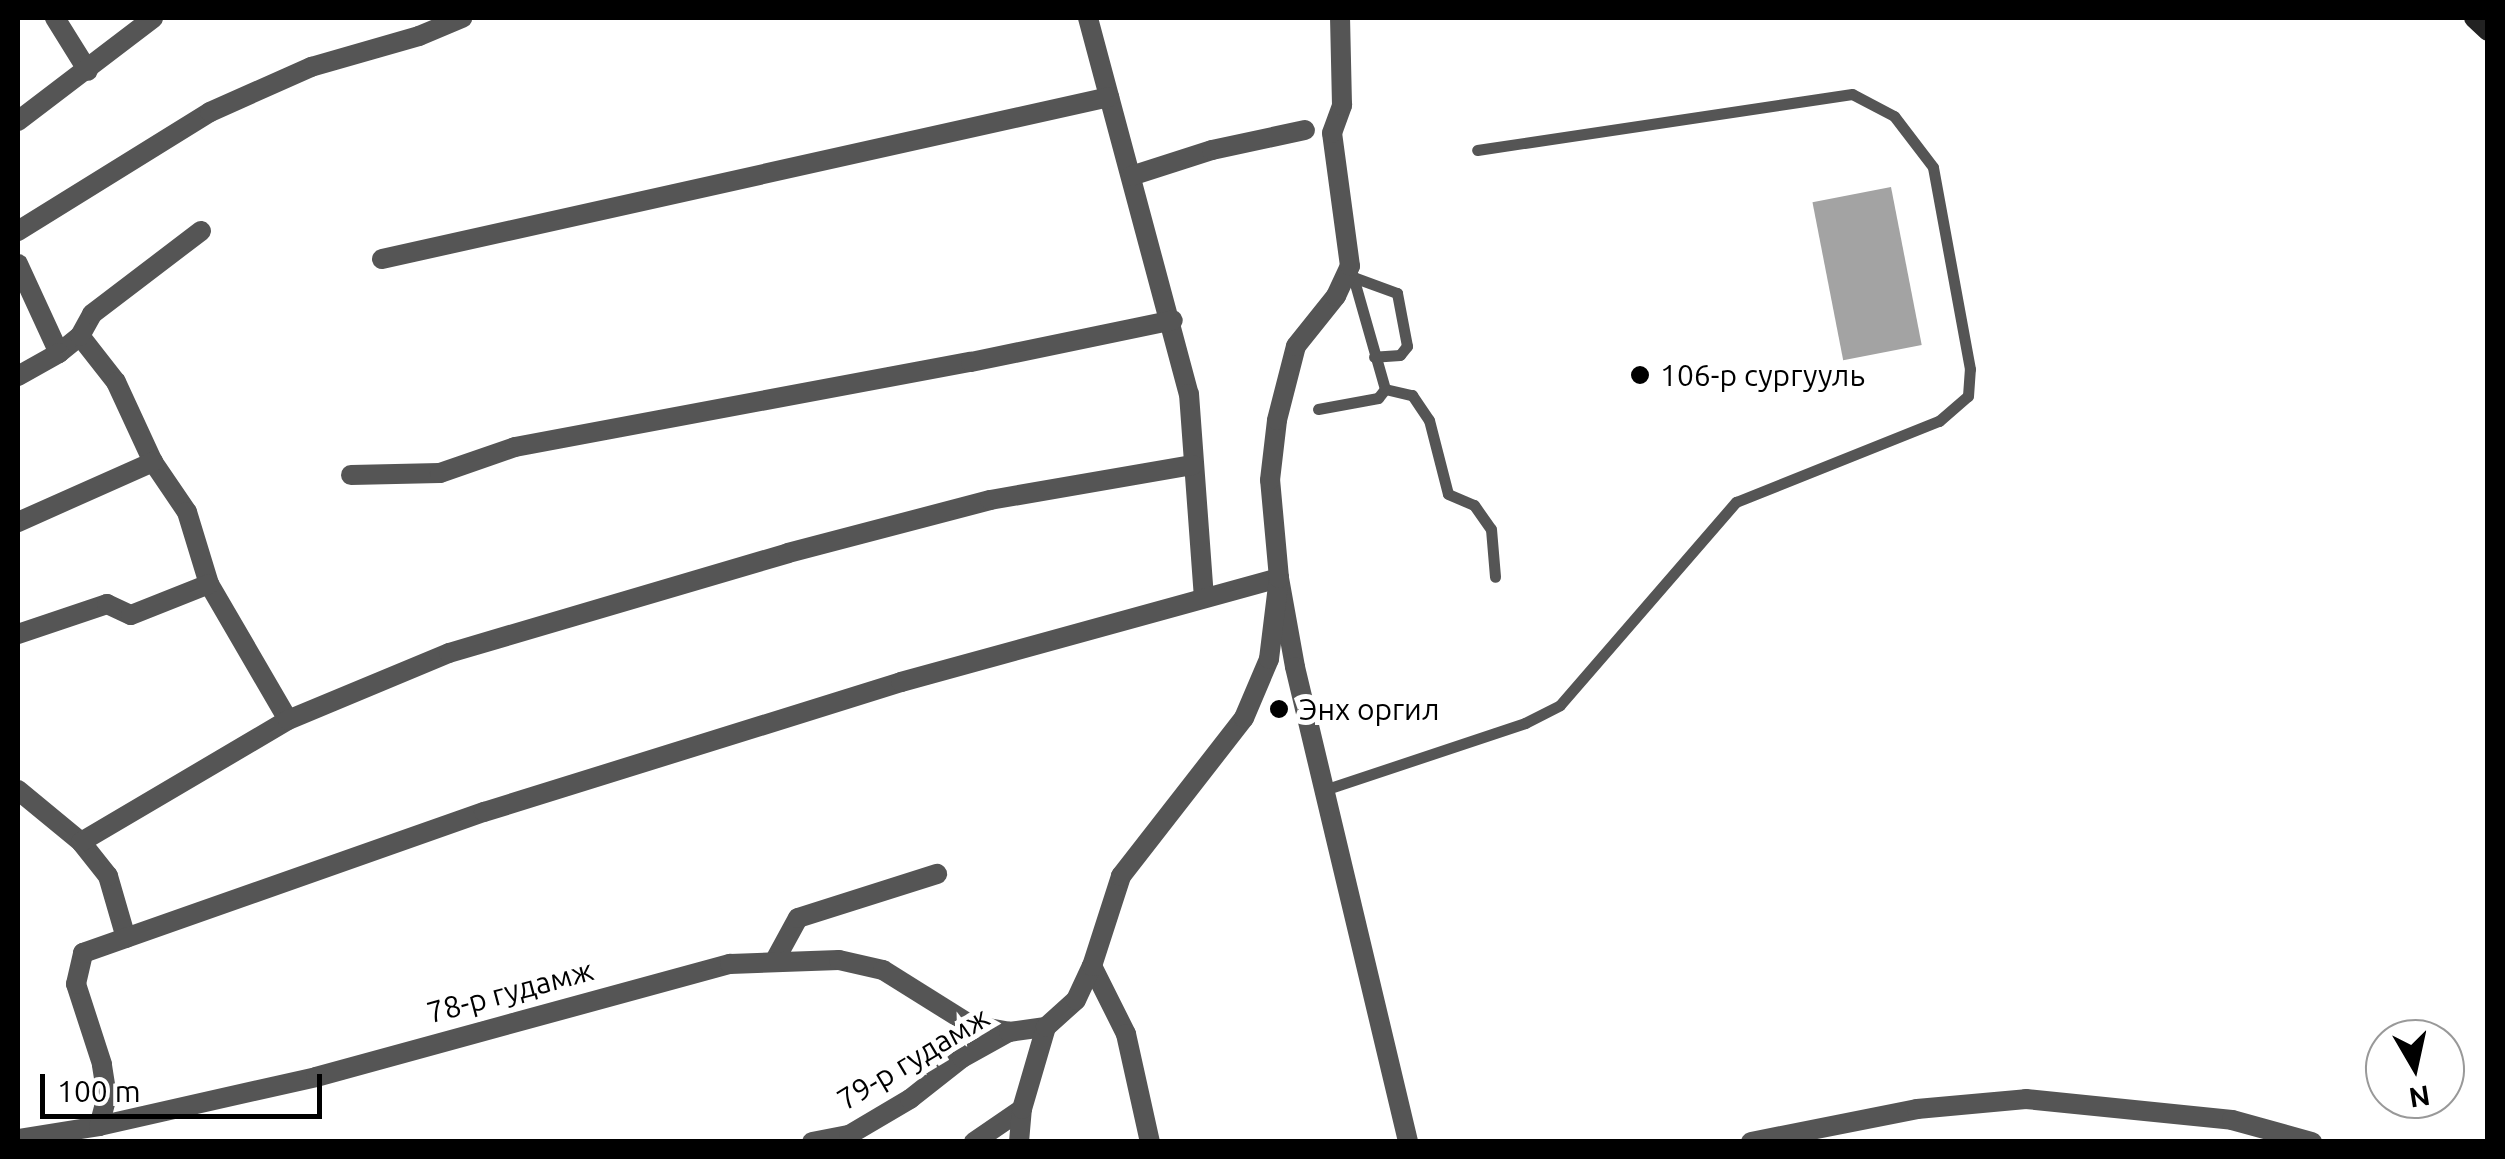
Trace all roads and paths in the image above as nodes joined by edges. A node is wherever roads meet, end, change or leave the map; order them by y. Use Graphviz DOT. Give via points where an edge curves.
graph roads {
  1 [pos="54,18"];
  2 [pos="153,18"];
  3 [pos="462,18"];
  4 [pos="1088,18"];
  5 [pos="1340,18"];
  6 [pos="2474,18"];
  7 [pos="2488,32"];
  8 [pos="88,71"];
  9 [pos="1109,96"];
  10 [pos="18,121"];
  11 [pos="1305,130"];
  12 [pos="1476,150"];
  13 [pos="1132,176"];
  14 [pos="18,231"];
  15 [pos="201,232"];
  16 [pos="382,259"];
  17 [pos="18,264"];
  18 [pos="1351,272"];
  19 [pos="1172,320"];
  20 [pos="80,336"];
  21 [pos="59,352"];
  22 [pos="1374,357"];
  23 [pos="18,376"];
  24 [pos="1385,388"];
  25 [pos="1318,409"];
  26 [pos="152,462"];
  27 [pos="1193,465"];
  28 [pos="351,475"];
  29 [pos="18,522"];
  30 [pos="1495,577"];
  31 [pos="1278,578"];
  32 [pos="209,584"];
  33 [pos="1204,596"];
  34 [pos="18,634"];
  35 [pos="288,720"];
  36 [pos="18,790"];
  37 [pos="1324,790"];
  38 [pos="81,842"];
  39 [pos="937,874"];
  40 [pos="126,938"];
  41 [pos="774,962"];
  42 [pos="1092,966"];
  43 [pos="1046,1028"];
  44 [pos="1009,1032"];
  45 [pos="1022,1110"];
  46 [pos="98,1126"];
  47 [pos="18,1139"];
  48 [pos="812,1142"];
  49 [pos="974,1142"];
  50 [pos="1019,1142"];
  51 [pos="1150,1142"];
  52 [pos="1408,1142"];
  53 [pos="1751,1142"];
  54 [pos="2312,1142"];
  1 -- 8 [label="street"];
  2 -- 8 [label="street"];
  3 -- 14 [label="street" via="311,67 210,112"];
  4 -- 9 [label="street"];
  5 -- 18 [label="street" via="1342,104 1332,133"];
  6 -- 7 [label="main road"];
  8 -- 10 [label="street"];
  9 -- 13 [label="street"];
  9 -- 16 [label="street"];
  11 -- 13 [label="street"];
  12 -- 37 [label="lane" via="1852,94 1894,116 1933,168 1970,369 1968,396 1939,421 1736,502 1560,705 1525,723"];
  13 -- 19 [label="street"];
  15 -- 20 [label="street" via="92,314"];
  17 -- 21 [label="street"];
  18 -- 22 [label="lane"];
  18 -- 22 [label="lane" via="1397,293 1407,346 1400,356"];
  18 -- 31 [label="street" via="1296,346 1277,420 1270,480"];
  19 -- 27 [label="street" via="1189,394"];
  19 -- 28 [label="street" via="515,446 440,472"];
  20 -- 21 [label="street"];
  20 -- 26 [label="street" via="116,382"];
  21 -- 23 [label="street"];
  22 -- 24 [label="lane"];
  24 -- 25 [label="lane" via="1378,398"];
  24 -- 30 [label="lane" via="1412,394 1429,420 1448,494 1474,505 1491,529"];
  26 -- 29 [label="street"];
  26 -- 32 [label="street" via="187,512"];
  27 -- 33 [label="street"];
  27 -- 35 [label="street" via="990,500 788,552 448,653"];
  31 -- 33 [label="street"];
  31 -- 37 [label="street"];
  31 -- 42 [label="street" via="1269,659 1244,718 1120,876"];
  32 -- 34 [label="street" via="132,614 107,604"];
  32 -- 35 [label="street"];
  33 -- 40 [label="street" via="484,812"];
  35 -- 38 [label="street"];
  36 -- 38 [label="street"];
  37 -- 52 [label="street"];
  38 -- 40 [label="street" via="108,876"];
  39 -- 41 [label="street" via="798,918"];
  40 -- 46 [label="street" via="83,954 77,968 102,1064 106,1096"];
  41 -- 44 [label="street, 78-р гудамж" via="839,960 883,970 971,1025"];
  41 -- 46 [label="street, 78-р гудамж" via="730,964 316,1077"];
  42 -- 43 [label="street" via="1076,1000"];
  42 -- 51 [label="street" via="1126,1034"];
  43 -- 44 [label="street, 79-р гудамж"];
  43 -- 45 [label="street"];
  44 -- 48 [label="street, 79-р гудамж" via="850,1135"];
  45 -- 49 [label="street"];
  45 -- 50 [label="street"];
  46 -- 47 [label="street, 78-р гудамж"];
  53 -- 54 [label="street" via="1917,1109 2026,1099 2232,1120"];
}
